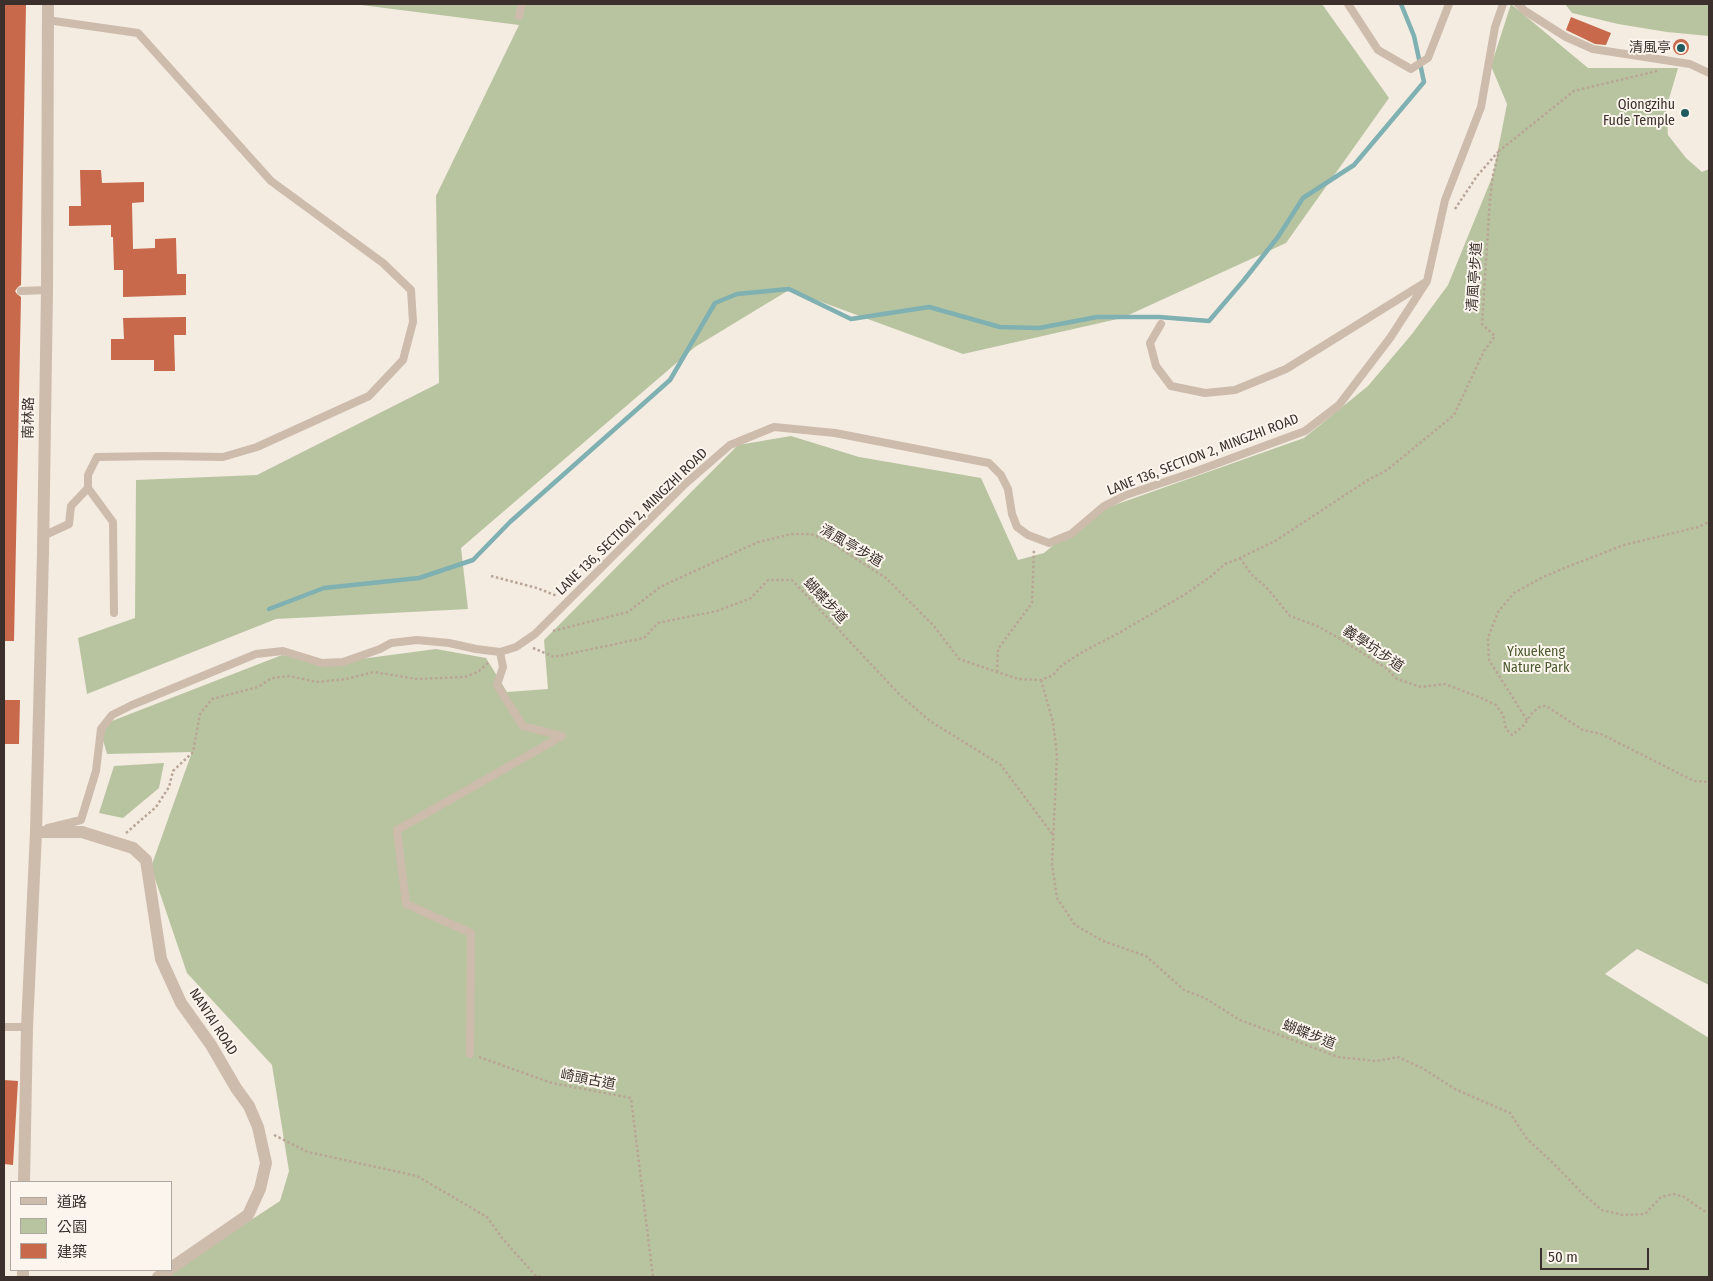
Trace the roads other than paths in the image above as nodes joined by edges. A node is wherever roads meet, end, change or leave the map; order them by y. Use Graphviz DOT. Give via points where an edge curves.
graph roads {
  1 [pos="48,4"];
  2 [pos="522,4"];
  3 [pos="1348,4"];
  4 [pos="1449,4"];
  5 [pos="1503,4"];
  6 [pos="1518,4"];
  7 [pos="519,16"];
  8 [pos="48,20"];
  9 [pos="1709,73"];
  10 [pos="1427,281"];
  11 [pos="47,290"];
  12 [pos="21,291"];
  13 [pos="1162,324"];
  14 [pos="88,488"];
  15 [pos="43,536"];
  16 [pos="114,612"];
  17 [pos="500,654"];
  18 [pos="36,832"];
  19 [pos="4,1027"];
  20 [pos="27,1027"];
  21 [pos="470,1054"];
  22 [pos="24,1181"];
  23 [pos="172,1268"];
  1 -- 8 [label="street, 南林路"];
  2 -- 7 [label="lane"];
  3 -- 4 [label="lane" via="1378,50 1411,69 1428,58"];
  5 -- 10 [label="lane, LANE 136, SECTION 2, MINGZHI ROAD" via="1495,27 1481,106 1445,200"];
  6 -- 9 [label="lane" via="1525,12 1566,37 1593,49 1690,64"];
  8 -- 11 [label="street, 南林路"];
  8 -- 14 [label="lane" via="138,33 270,181 383,263 410,290 413,322 403,360 369,396 258,447 223,457 96,456 88,475"];
  10 -- 13 [label="lane" via="1286,369 1235,390 1205,393 1171,386 1156,366 1150,343"];
  10 -- 17 [label="lane, LANE 136, SECTION 2, MINGZHI ROAD" via="1390,338 1339,405 1305,431 1126,495 1104,506 1071,534 1049,543 1028,536 1017,527 1008,489 1001,475 989,463 835,433 774,427 730,445 685,484 535,634"];
  11 -- 12 [label="lane"];
  11 -- 15 [label="street, 南林路"];
  14 -- 15 [label="lane" via="71,506 69,524"];
  14 -- 16 [label="lane" via="114,522"];
  15 -- 18 [label="street, 南林路"];
  17 -- 18 [label="lane, LANE 136, SECTION 2, MINGZHI ROAD" via="418,640 391,643 343,662 322,662 283,651 256,654 112,715 101,728 96,771 81,820"];
  17 -- 21 [label="lane" via="503,667 498,685 523,726 562,736 397,830 406,904 471,933"];
  18 -- 20 [label="street, 南林路"];
  18 -- 23 [label="street, NANTAI ROAD" via="82,832 133,848 146,860 161,959 181,1003 249,1106 258,1127 266,1163 260,1189 248,1215"];
  19 -- 20 [label="lane"];
  20 -- 22 [label="street, 南林路"];
}
